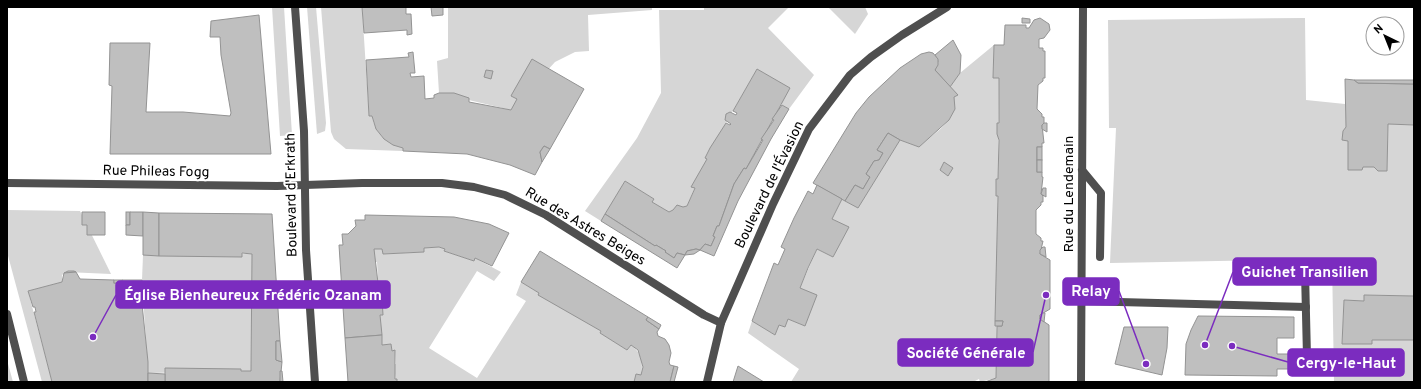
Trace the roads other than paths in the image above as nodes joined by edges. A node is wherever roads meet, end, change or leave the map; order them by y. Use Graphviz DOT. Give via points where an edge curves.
graph roads {
  1 [pos="295,7"];
  2 [pos="948,7"];
  3 [pos="1083,7"];
  4 [pos="1082,170"];
  5 [pos="7,183"];
  6 [pos="304,186"];
  7 [pos="1100,257"];
  8 [pos="1305,272"];
  9 [pos="1082,301"];
  10 [pos="1306,307"];
  11 [pos="7,314"];
  12 [pos="722,323"];
  13 [pos="1307,357"];
  14 [pos="24,382"];
  15 [pos="315,382"];
  16 [pos="707,382"];
  17 [pos="1080,382"];
  1 -- 6 [label="street, Boulevard d'Erkrath" via="304,131"];
  2 -- 12 [label="street, Boulevard de l'Évasion" via="902,35 850,75 809,129"];
  3 -- 4 [label="street, Rue du Lendemain"];
  4 -- 7 [label="street" via="1101,193"];
  4 -- 9 [label="street, Rue du Lendemain"];
  5 -- 6 [label="street, Rue Phileas Fogg"];
  6 -- 12 [label="street, Rue des Astres Beiges" via="442,183 474,187 505,195 546,215 704,315"];
  6 -- 15 [label="street, Boulevard d'Erkrath"];
  8 -- 10 [label="street"];
  9 -- 10 [label="street"];
  9 -- 17 [label="street, Rue du Lendemain"];
  10 -- 13 [label="street"];
  11 -- 14 [label="street"];
  12 -- 16 [label="street, Boulevard de l'Évasion"];
}
